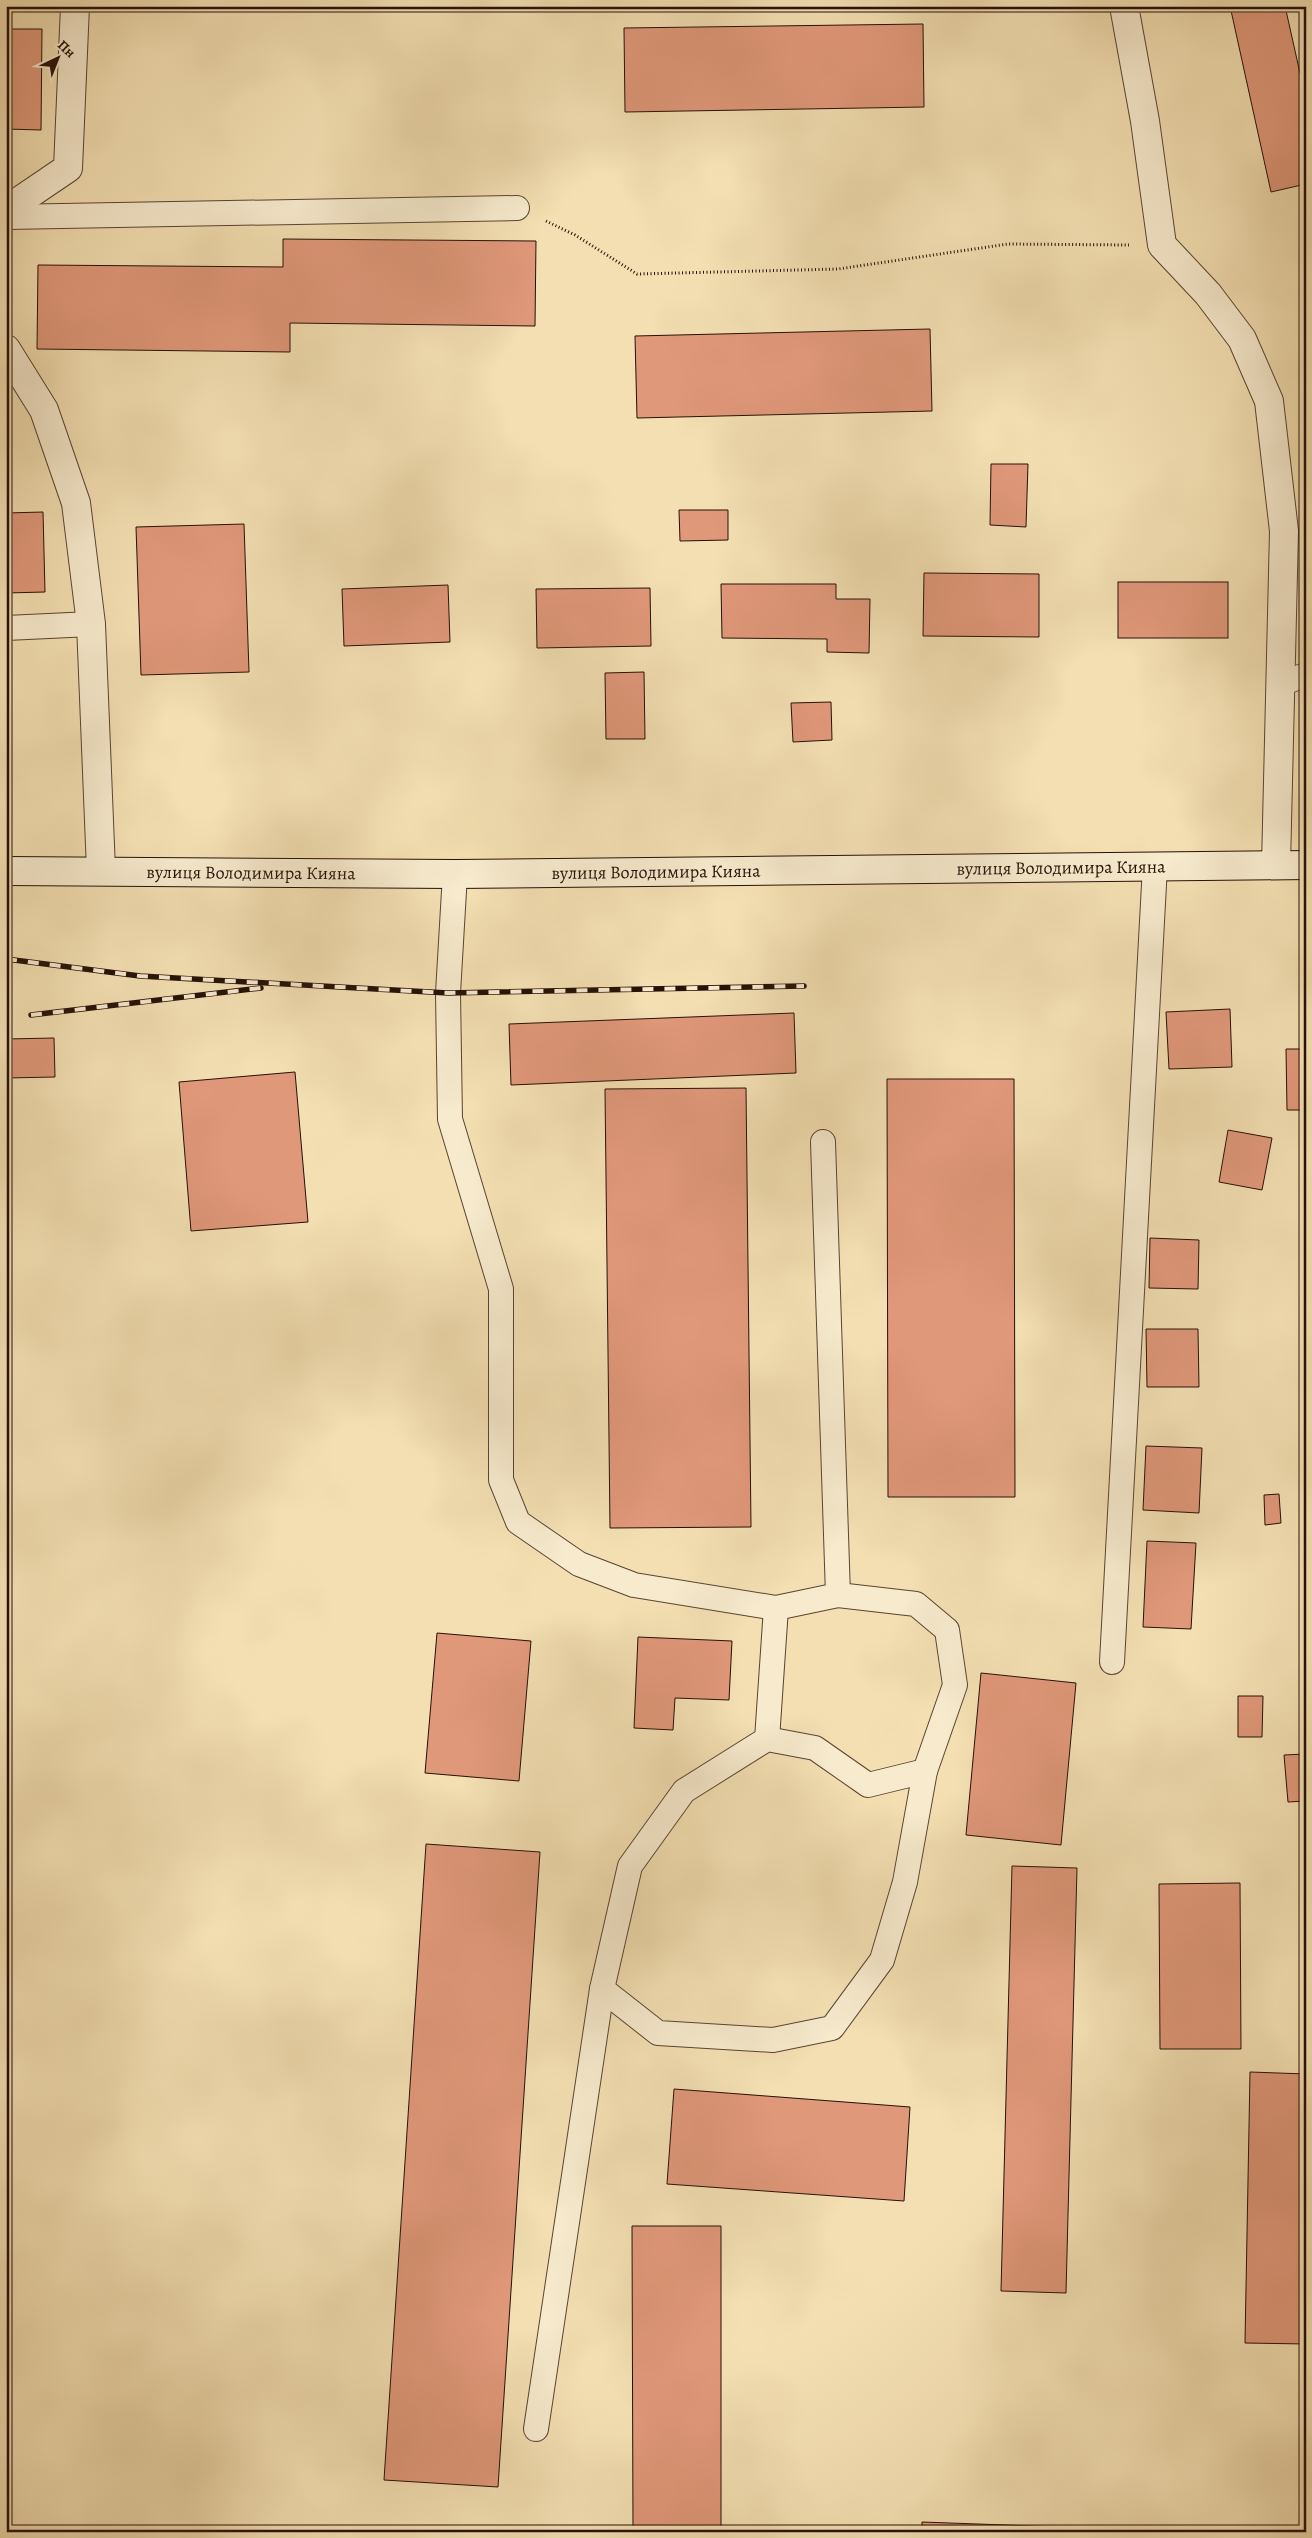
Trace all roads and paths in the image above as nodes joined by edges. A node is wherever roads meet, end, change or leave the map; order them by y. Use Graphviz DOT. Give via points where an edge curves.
graph roads {
  1 [pos="75,6"];
  2 [pos="1124,6"];
  3 [pos="517,208"];
  4 [pos="6,210"];
  5 [pos="6,217"];
  6 [pos="1162,245"];
  7 [pos="6,349"];
  8 [pos="91,624"];
  9 [pos="6,628"];
  10 [pos="1306,675"];
  11 [pos="1279,684"];
  12 [pos="1306,865"];
  13 [pos="1155,866"];
  14 [pos="1276,866"];
  15 [pos="101,870"];
  16 [pos="6,871"];
  17 [pos="455,874"];
  18 [pos="823,1142"];
  19 [pos="838,1595"];
  20 [pos="776,1608"];
  21 [pos="1112,1662"];
  22 [pos="767,1739"];
  23 [pos="925,1771"];
  24 [pos="602,1989"];
  25 [pos="536,2429"];
  1 -- 4 [label="street" via="68,168"];
  2 -- 6 [label="street" via="1145,121"];
  3 -- 5 [label="lane"];
  3 -- 6 [label="path" via="575,235 637,274 838,270 1008,244"];
  6 -- 11 [label="street" via="1208,294 1242,339 1269,400 1284,532"];
  7 -- 8 [label="street" via="44,410 76,503"];
  8 -- 9 [label="lane"];
  8 -- 15 [label="street"];
  10 -- 11 [label="lane"];
  11 -- 14 [label="street"];
  12 -- 14 [label="street, вулиця Володимира Кияна"];
  13 -- 14 [label="street, вулиця Володимира Кияна"];
  13 -- 17 [label="street, вулиця Володимира Кияна"];
  13 -- 21 [label="lane"];
  15 -- 16 [label="street, вулиця Володимира Кияна"];
  15 -- 17 [label="street, вулиця Володимира Кияна"];
  17 -- 20 [label="lane" via="448,993 450,1119 501,1289 501,1480 518,1522 579,1564 634,1585"];
  18 -- 19 [label="lane"];
  19 -- 20 [label="lane"];
  19 -- 23 [label="lane" via="916,1604 947,1630 955,1685"];
  20 -- 22 [label="lane"];
  22 -- 23 [label="lane" via="815,1748 868,1785"];
  22 -- 24 [label="lane" via="684,1791 630,1866"];
  23 -- 24 [label="lane" via="905,1882 882,1960 832,2028 773,2040 658,2033"];
  24 -- 25 [label="lane"];
}
